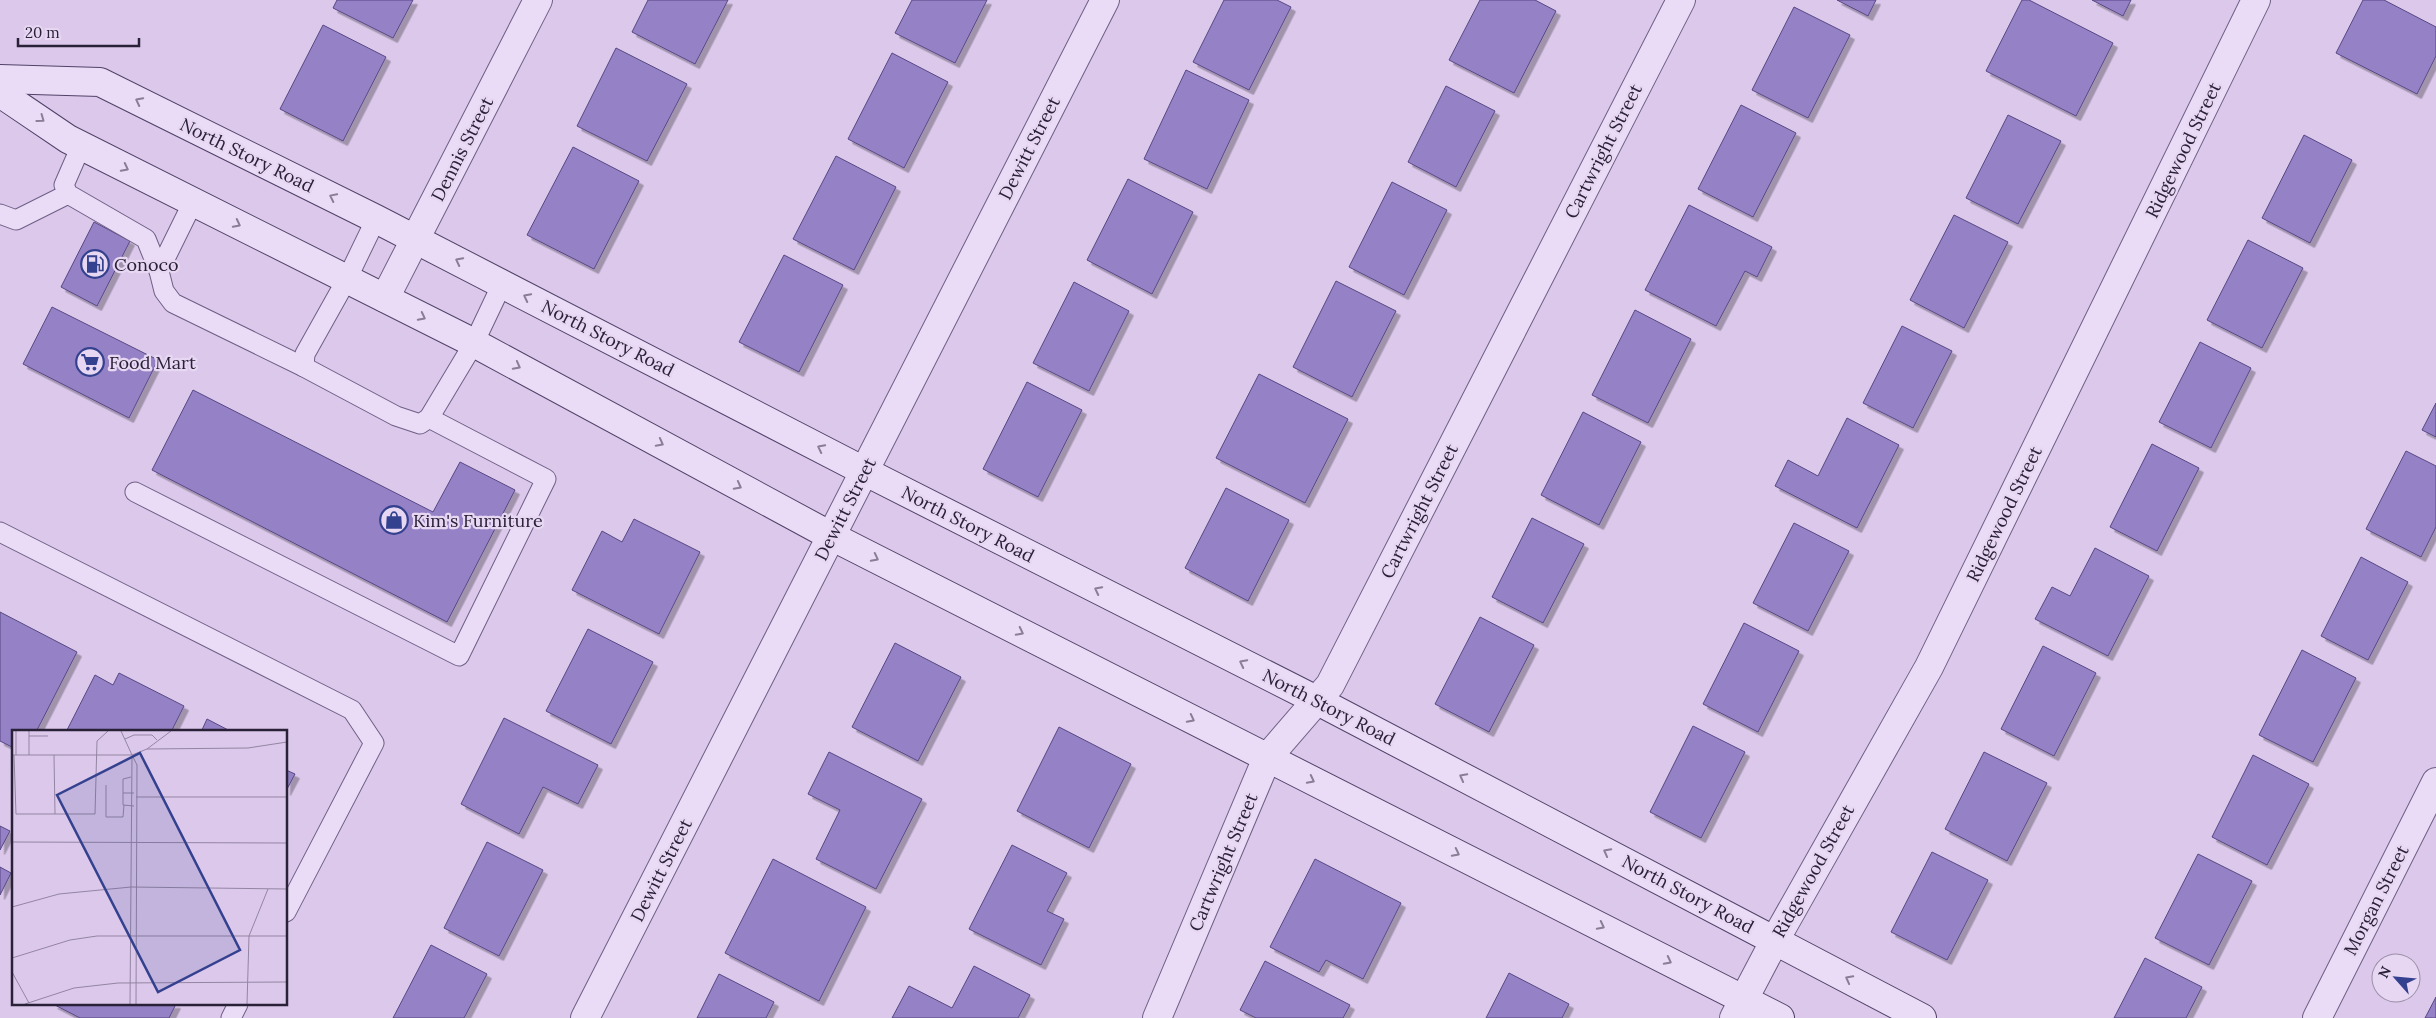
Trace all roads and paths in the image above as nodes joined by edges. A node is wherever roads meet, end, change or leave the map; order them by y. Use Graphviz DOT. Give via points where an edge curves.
graph roads {
  1 [pos="538,0"];
  2 [pos="1106,0"];
  3 [pos="1680,0"];
  4 [pos="2256,0"];
  5 [pos="0,79"];
  6 [pos="0,93"];
  7 [pos="81,146"];
  8 [pos="68,194"];
  9 [pos="193,202"];
  10 [pos="0,214"];
  11 [pos="376,219"];
  12 [pos="416,239"];
  13 [pos="159,271"];
  14 [pos="347,279"];
  15 [pos="502,284"];
  16 [pos="385,298"];
  17 [pos="474,343"];
  18 [pos="304,367"];
  19 [pos="430,418"];
  20 [pos="864,471"];
  21 [pos="135,492"];
  22 [pos="0,532"];
  23 [pos="831,536"];
  24 [pos="1318,701"];
  25 [pos="1267,758"];
  26 [pos="2436,782"];
  27 [pos="288,908"];
  28 [pos="1774,940"];
  29 [pos="237,1006"];
  30 [pos="1739,1009"];
  31 [pos="231,1018"];
  32 [pos="584,1018"];
  33 [pos="1157,1018"];
  34 [pos="1780,1018"];
  35 [pos="1922,1018"];
  36 [pos="2317,1018"];
  1 -- 12 [label="main road, Dennis Street"];
  2 -- 20 [label="main road, Dewitt Street"];
  3 -- 24 [label="main road, Cartwright Street" via="1330,685"];
  4 -- 28 [label="main road, Ridgewood Street" via="1929,666"];
  11 -- 5 [label="main road, North Story Road, one-way" via="100,82"];
  6 -- 7 [label="main road, one-way"];
  7 -- 8 [label="lane" via="64,185"];
  7 -- 9 [label="main road, one-way"];
  8 -- 10 [label="lane" via="16,220"];
  8 -- 13 [label="lane" via="146,239"];
  9 -- 13 [label="lane"];
  9 -- 14 [label="main road, one-way"];
  11 -- 12 [label="main road, North Story Road"];
  11 -- 14 [label="lane"];
  15 -- 12 [label="main road, North Story Road, one-way"];
  12 -- 16 [label="main road, Dennis Street"];
  13 -- 18 [label="lane" via="164,291 173,303"];
  14 -- 16 [label="main road"];
  14 -- 18 [label="lane" via="305,354"];
  15 -- 17 [label="lane"];
  20 -- 15 [label="main road, North Story Road, one-way"];
  16 -- 17 [label="main road, one-way"];
  17 -- 19 [label="lane"];
  17 -- 23 [label="main road, one-way"];
  18 -- 19 [label="lane" via="396,416 420,424"];
  19 -- 21 [label="lane" via="546,479 458,656"];
  20 -- 23 [label="main road, Dewitt Street"];
  24 -- 20 [label="main road, North Story Road, one-way"];
  22 -- 27 [label="lane" via="352,710 374,743"];
  23 -- 25 [label="main road, one-way"];
  23 -- 32 [label="main road, Dewitt Street"];
  24 -- 25 [label="main road, Cartwright Street"];
  28 -- 24 [label="main road, North Story Road, one-way"];
  25 -- 30 [label="main road, one-way"];
  25 -- 33 [label="main road, Cartwright Street"];
  26 -- 36 [label="main road, Morgan Street"];
  28 -- 30 [label="main road, Ridgewood Street"];
  35 -- 28 [label="main road, North Story Road, one-way"];
  29 -- 31 [label="lane"];
  30 -- 34 [label="main road"];
}
